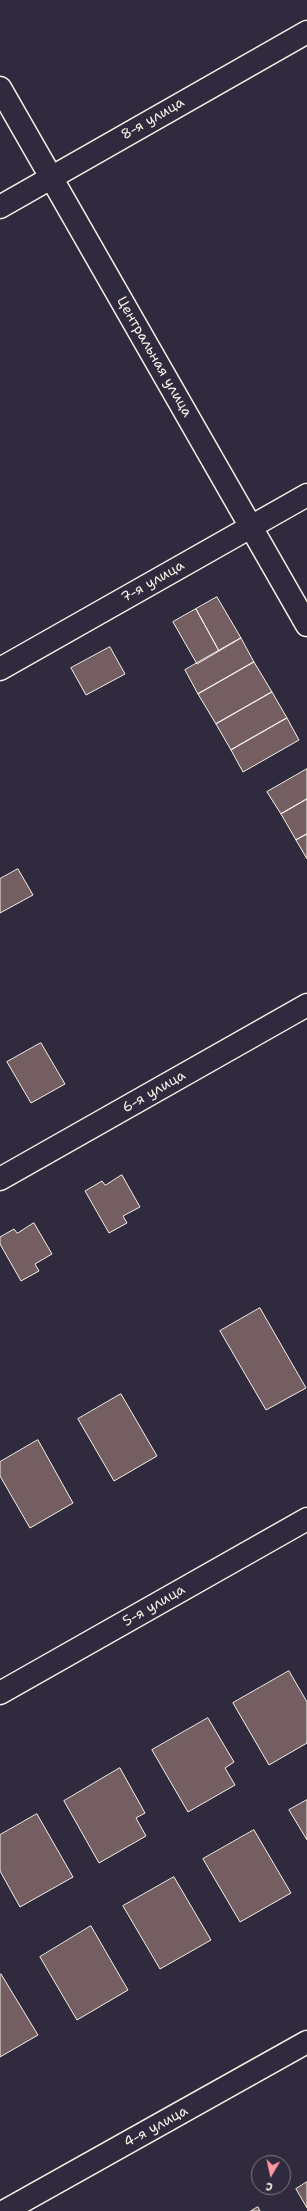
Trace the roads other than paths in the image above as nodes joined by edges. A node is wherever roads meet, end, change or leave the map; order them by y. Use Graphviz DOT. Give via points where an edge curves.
graph roads {
  1 [pos="307,32"];
  2 [pos="0,88"];
  3 [pos="51,178"];
  4 [pos="0,207"];
  5 [pos="307,494"];
  6 [pos="251,526"];
  7 [pos="307,625"];
  8 [pos="0,669"];
  9 [pos="307,1005"];
  10 [pos="0,1179"];
  11 [pos="307,1519"];
  12 [pos="0,1693"];
  13 [pos="307,2042"];
  14 [pos="5,2211"];
  1 -- 3 [label="street, 8-я улица"];
  2 -- 3 [label="street, Центральная улица"];
  3 -- 4 [label="street, 8-я улица"];
  3 -- 6 [label="street, Центральная улица"];
  5 -- 6 [label="street, 7-я улица"];
  6 -- 7 [label="street, Центральная улица"];
  6 -- 8 [label="street, 7-я улица"];
  9 -- 10 [label="street, 6-я улица"];
  11 -- 12 [label="street, 5-я улица"];
  13 -- 14 [label="street, 4-я улица"];
}
